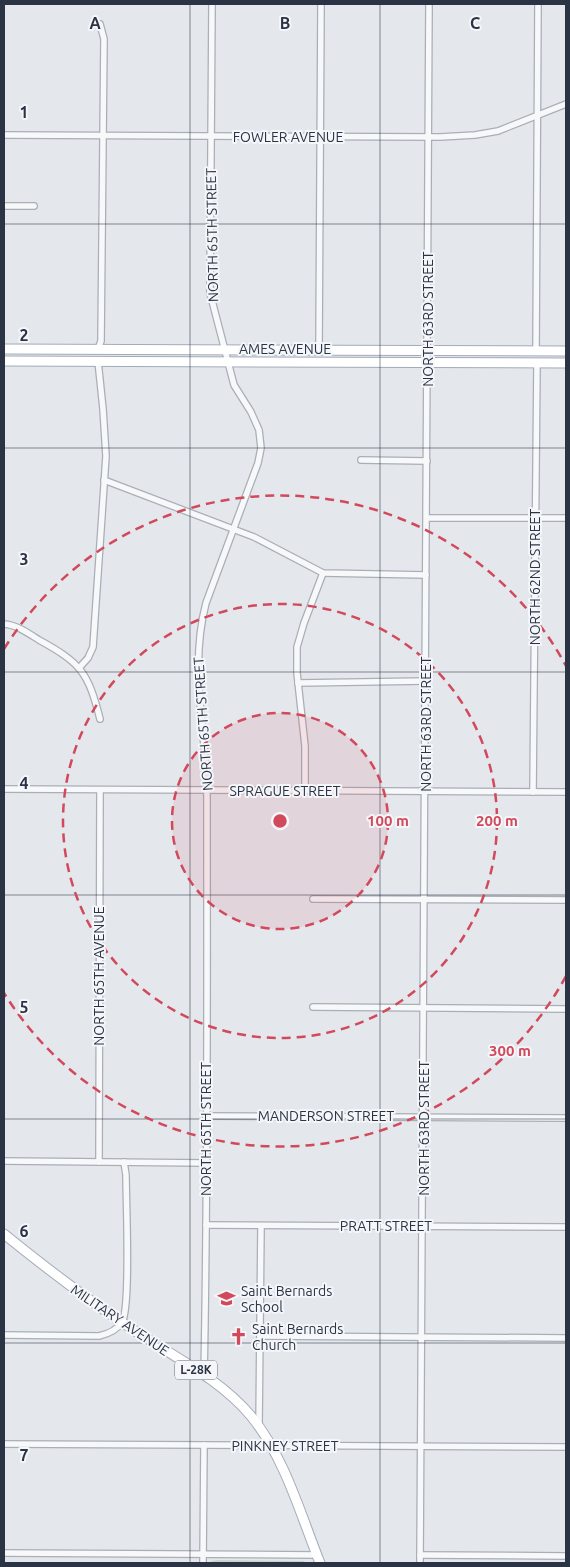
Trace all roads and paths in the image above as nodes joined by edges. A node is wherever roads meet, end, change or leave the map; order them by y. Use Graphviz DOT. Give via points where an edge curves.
graph roads {
  1 [pos="212,4"];
  2 [pos="321,4"];
  3 [pos="429,4"];
  4 [pos="538,4"];
  5 [pos="100,24"];
  6 [pos="566,104"];
  7 [pos="537,116"];
  8 [pos="4,135"];
  9 [pos="102,136"];
  10 [pos="211,136"];
  11 [pos="320,137"];
  12 [pos="429,137"];
  13 [pos="4,206"];
  14 [pos="34,206"];
  15 [pos="4,349"];
  16 [pos="98,349"];
  17 [pos="224,349"];
  18 [pos="319,349"];
  19 [pos="428,350"];
  20 [pos="536,351"];
  21 [pos="566,351"];
  22 [pos="4,361"];
  23 [pos="98,361"];
  24 [pos="228,361"];
  25 [pos="428,362"];
  26 [pos="537,363"];
  27 [pos="566,363"];
  28 [pos="360,460"];
  29 [pos="427,461"];
  30 [pos="104,480"];
  31 [pos="427,518"];
  32 [pos="535,518"];
  33 [pos="566,518"];
  34 [pos="234,529"];
  35 [pos="323,573"];
  36 [pos="426,575"];
  37 [pos="4,624"];
  38 [pos="79,668"];
  39 [pos="426,681"];
  40 [pos="298,683"];
  41 [pos="100,719"];
  42 [pos="4,789"];
  43 [pos="100,790"];
  44 [pos="207,791"];
  45 [pos="305,791"];
  46 [pos="425,791"];
  47 [pos="533,792"];
  48 [pos="566,792"];
  49 [pos="312,899"];
  50 [pos="425,900"];
  51 [pos="566,900"];
  52 [pos="313,1007"];
  53 [pos="424,1008"];
  54 [pos="566,1009"];
  55 [pos="206,1116"];
  56 [pos="424,1117"];
  57 [pos="566,1118"];
  58 [pos="4,1161"];
  59 [pos="98,1162"];
  60 [pos="124,1162"];
  61 [pos="206,1163"];
  62 [pos="206,1226"];
  63 [pos="261,1226"];
  64 [pos="423,1226"];
  65 [pos="566,1227"];
  66 [pos="4,1234"];
  67 [pos="122,1322"];
  68 [pos="4,1335"];
  69 [pos="260,1336"];
  70 [pos="421,1337"];
  71 [pos="566,1338"];
  72 [pos="204,1375"];
  73 [pos="259,1428"];
  74 [pos="4,1444"];
  75 [pos="270,1445"];
  76 [pos="204,1446"];
  77 [pos="421,1446"];
  78 [pos="566,1447"];
  79 [pos="4,1553"];
  80 [pos="203,1554"];
  81 [pos="420,1555"];
  82 [pos="566,1556"];
  83 [pos="318,1559"];
  84 [pos="203,1563"];
  85 [pos="420,1563"];
  1 -- 10 [label="street, NORTH 65TH STREET"];
  2 -- 11 [label="street"];
  3 -- 12 [label="street, NORTH 63RD STREET"];
  4 -- 7 [label="street"];
  5 -- 9 [label="street" via="104,39"];
  6 -- 7 [label="street, FOWLER AVENUE"];
  7 -- 12 [label="street, FOWLER AVENUE" via="488,133"];
  7 -- 20 [label="street"];
  8 -- 9 [label="street, FOWLER AVENUE"];
  9 -- 10 [label="street, FOWLER AVENUE"];
  9 -- 16 [label="street"];
  10 -- 11 [label="street, FOWLER AVENUE"];
  10 -- 17 [label="street, NORTH 65TH STREET" via="210,293"];
  11 -- 12 [label="street, FOWLER AVENUE"];
  11 -- 18 [label="street"];
  12 -- 19 [label="street, NORTH 63RD STREET"];
  13 -- 14 [label="street"];
  15 -- 16 [label="main road, AMES AVENUE"];
  16 -- 17 [label="main road, AMES AVENUE"];
  17 -- 18 [label="main road, AMES AVENUE"];
  17 -- 24 [label="street, NORTH 65TH STREET"];
  18 -- 19 [label="main road, AMES AVENUE"];
  19 -- 20 [label="main road, AMES AVENUE"];
  19 -- 25 [label="street, NORTH 63RD STREET"];
  20 -- 21 [label="main road, AMES AVENUE"];
  22 -- 23 [label="main road, AMES AVENUE"];
  23 -- 24 [label="main road, AMES AVENUE"];
  23 -- 30 [label="street" via="106,440"];
  24 -- 25 [label="main road, AMES AVENUE"];
  24 -- 34 [label="street, NORTH 65TH STREET" via="234,385 257,423 261,448"];
  25 -- 26 [label="main road, AMES AVENUE"];
  25 -- 29 [label="street, NORTH 63RD STREET"];
  26 -- 27 [label="main road, AMES AVENUE"];
  26 -- 32 [label="street, NORTH 62ND STREET"];
  28 -- 29 [label="street"];
  29 -- 31 [label="street, NORTH 63RD STREET"];
  30 -- 34 [label="street"];
  30 -- 38 [label="street" via="93,646"];
  31 -- 32 [label="street"];
  31 -- 36 [label="street, NORTH 63RD STREET"];
  32 -- 33 [label="street"];
  32 -- 47 [label="street, NORTH 62ND STREET"];
  34 -- 35 [label="street"];
  34 -- 44 [label="street, NORTH 65TH STREET" via="206,603 198,638"];
  35 -- 36 [label="street"];
  35 -- 40 [label="street" via="299,638"];
  36 -- 39 [label="street, NORTH 63RD STREET"];
  37 -- 38 [label="street" via="58,650"];
  38 -- 41 [label="street" via="91,687"];
  39 -- 40 [label="street"];
  39 -- 46 [label="street, NORTH 63RD STREET"];
  40 -- 45 [label="street" via="305,746"];
  42 -- 43 [label="street, SPRAGUE STREET"];
  43 -- 44 [label="street, SPRAGUE STREET"];
  43 -- 59 [label="street, NORTH 65TH AVENUE"];
  44 -- 45 [label="street, SPRAGUE STREET"];
  44 -- 55 [label="street, NORTH 65TH STREET"];
  45 -- 46 [label="street, SPRAGUE STREET"];
  46 -- 47 [label="street, SPRAGUE STREET"];
  46 -- 50 [label="street, NORTH 63RD STREET"];
  47 -- 48 [label="street, SPRAGUE STREET"];
  49 -- 50 [label="street"];
  50 -- 51 [label="street"];
  50 -- 53 [label="street, NORTH 63RD STREET"];
  52 -- 53 [label="street"];
  53 -- 54 [label="street"];
  53 -- 56 [label="street, NORTH 63RD STREET"];
  55 -- 56 [label="street, MANDERSON STREET"];
  55 -- 61 [label="street, NORTH 65TH STREET"];
  56 -- 57 [label="street, MANDERSON STREET"];
  56 -- 64 [label="street, NORTH 63RD STREET"];
  58 -- 59 [label="street"];
  59 -- 60 [label="street"];
  60 -- 61 [label="street"];
  60 -- 67 [label="street" via="126,1299"];
  61 -- 62 [label="street, NORTH 65TH STREET"];
  62 -- 63 [label="street, PRATT STREET"];
  62 -- 72 [label="street, NORTH 65TH STREET"];
  63 -- 64 [label="street, PRATT STREET"];
  63 -- 69 [label="street"];
  64 -- 65 [label="street, PRATT STREET"];
  64 -- 70 [label="street, NORTH 63RD STREET"];
  66 -- 67 [label="main road, MILITARY AVENUE / L-28K" via="68,1286"];
  67 -- 68 [label="street" via="108,1334 99,1336"];
  67 -- 72 [label="main road, MILITARY AVENUE / L-28K"];
  69 -- 70 [label="street"];
  69 -- 73 [label="street"];
  70 -- 71 [label="street"];
  70 -- 77 [label="street, NORTH 63RD STREET"];
  72 -- 73 [label="main road, MILITARY AVENUE / L-28K" via="240,1404"];
  73 -- 75 [label="main road, MILITARY AVENUE / L-28K"];
  74 -- 76 [label="street, PINKNEY STREET"];
  75 -- 76 [label="street, PINKNEY STREET"];
  75 -- 77 [label="street, PINKNEY STREET"];
  75 -- 83 [label="main road, MILITARY AVENUE / L-28K" via="281,1464"];
  76 -- 80 [label="street"];
  77 -- 78 [label="street, PINKNEY STREET"];
  77 -- 81 [label="street, NORTH 63RD STREET"];
  79 -- 80 [label="street"];
  80 -- 83 [label="street"];
  80 -- 84 [label="street"];
  81 -- 82 [label="street"];
  81 -- 85 [label="street, NORTH 63RD STREET"];
}
